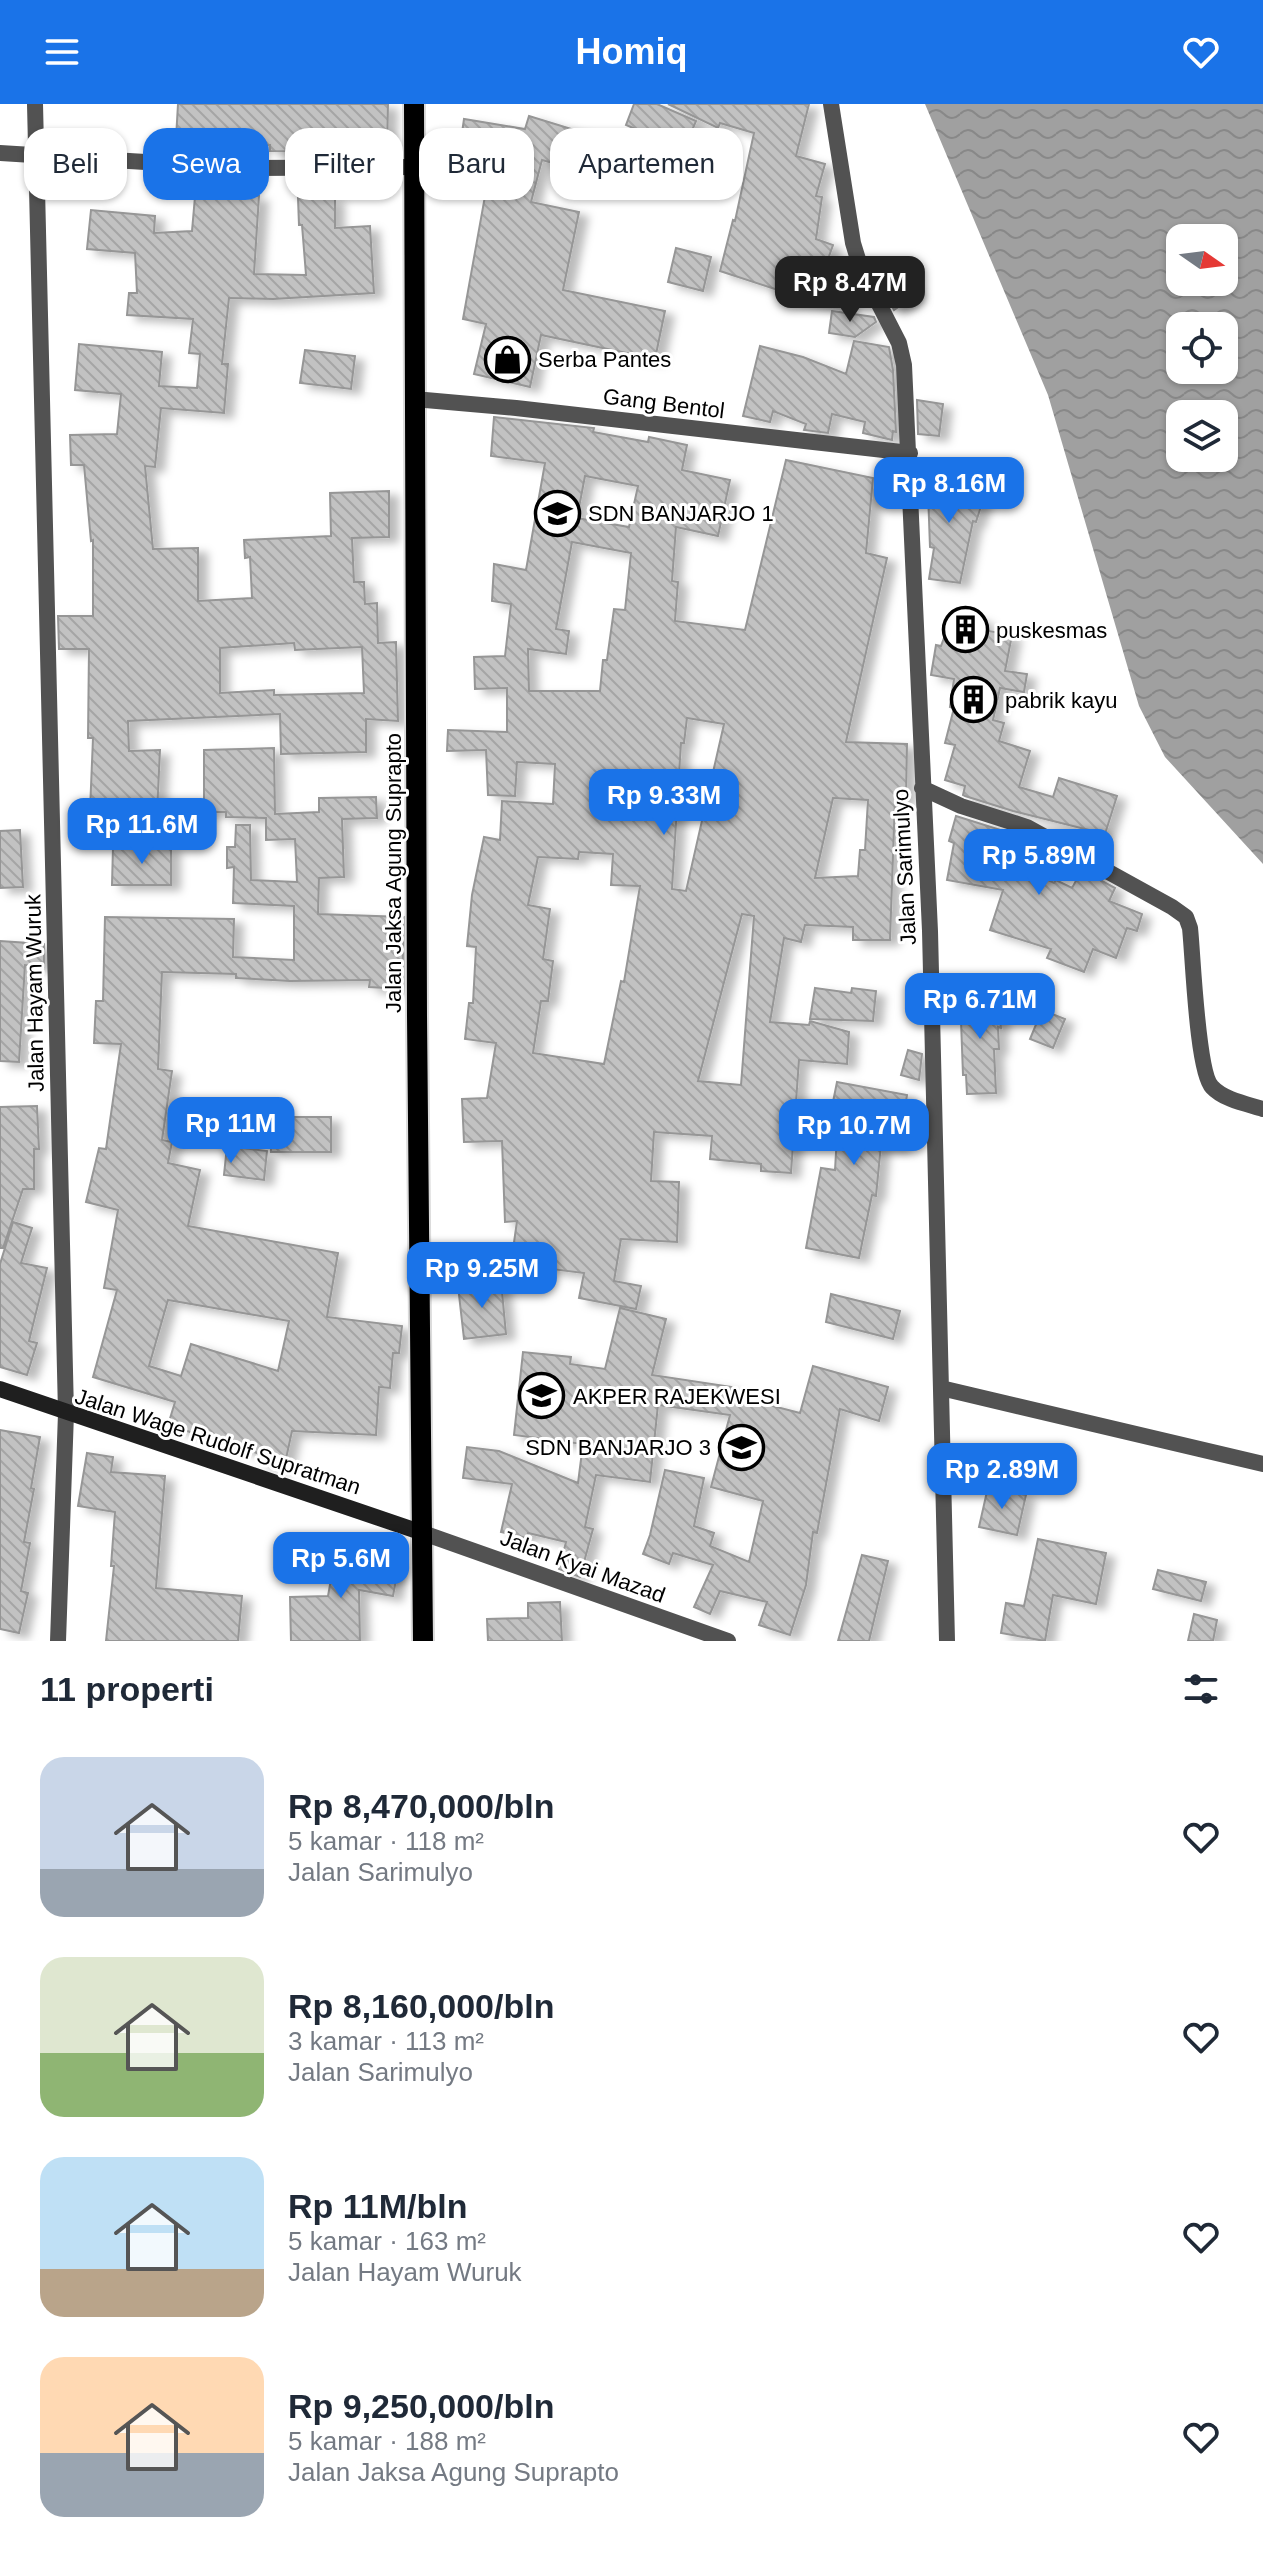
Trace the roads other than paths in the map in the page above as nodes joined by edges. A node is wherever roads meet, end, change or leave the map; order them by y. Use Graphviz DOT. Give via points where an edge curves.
graph roads {
  1 [pos="35,104"];
  2 [pos="414,104"];
  3 [pos="831,104"];
  4 [pos="35,128"];
  5 [pos="0,153"];
  6 [pos="24,154"];
  7 [pos="127,160"];
  8 [pos="415,167"];
  9 [pos="37,200"];
  10 [pos="414,399"];
  11 [pos="910,453"];
  12 [pos="922,788"];
  13 [pos="1263,1109"];
  14 [pos="941,1388"];
  15 [pos="0,1389"];
  16 [pos="66,1413"];
  17 [pos="1263,1464"];
  18 [pos="423,1533"];
  19 [pos="58,1641"];
  20 [pos="423,1641"];
  21 [pos="728,1641"];
  22 [pos="947,1641"];
  1 -- 4 [label="street, Jalan Hayam Wuruk"];
  2 -- 8 [label="main road, Jalan Jaksa Agung Suprapto"];
  3 -- 11 [label="street, Jalan Sarimulyo" via="853,243 904,365"];
  5 -- 6 [label="street"];
  7 -- 8 [label="street" via="242,168"];
  8 -- 10 [label="main road, Jalan Jaksa Agung Suprapto"];
  9 -- 16 [label="street, Jalan Hayam Wuruk"];
  10 -- 11 [label="street, Gang Bentol"];
  10 -- 18 [label="main road, Jalan Jaksa Agung Suprapto"];
  11 -- 12 [label="street, Jalan Sarimulyo"];
  12 -- 13 [label="street" via="1027,827 1186,917 1209,1086"];
  12 -- 14 [label="street, Jalan Sarimulyo"];
  14 -- 17 [label="street"];
  14 -- 22 [label="street, Jalan Sarimulyo"];
  15 -- 16 [label="main road, Jalan Wage Rudolf Supratman"];
  16 -- 18 [label="main road, Jalan Wage Rudolf Supratman"];
  16 -- 19 [label="street, Jalan Hayam Wuruk"];
  18 -- 20 [label="main road, Jalan Jaksa Agung Suprapto"];
  18 -- 21 [label="street, Jalan Kyai Mazad"];
}
